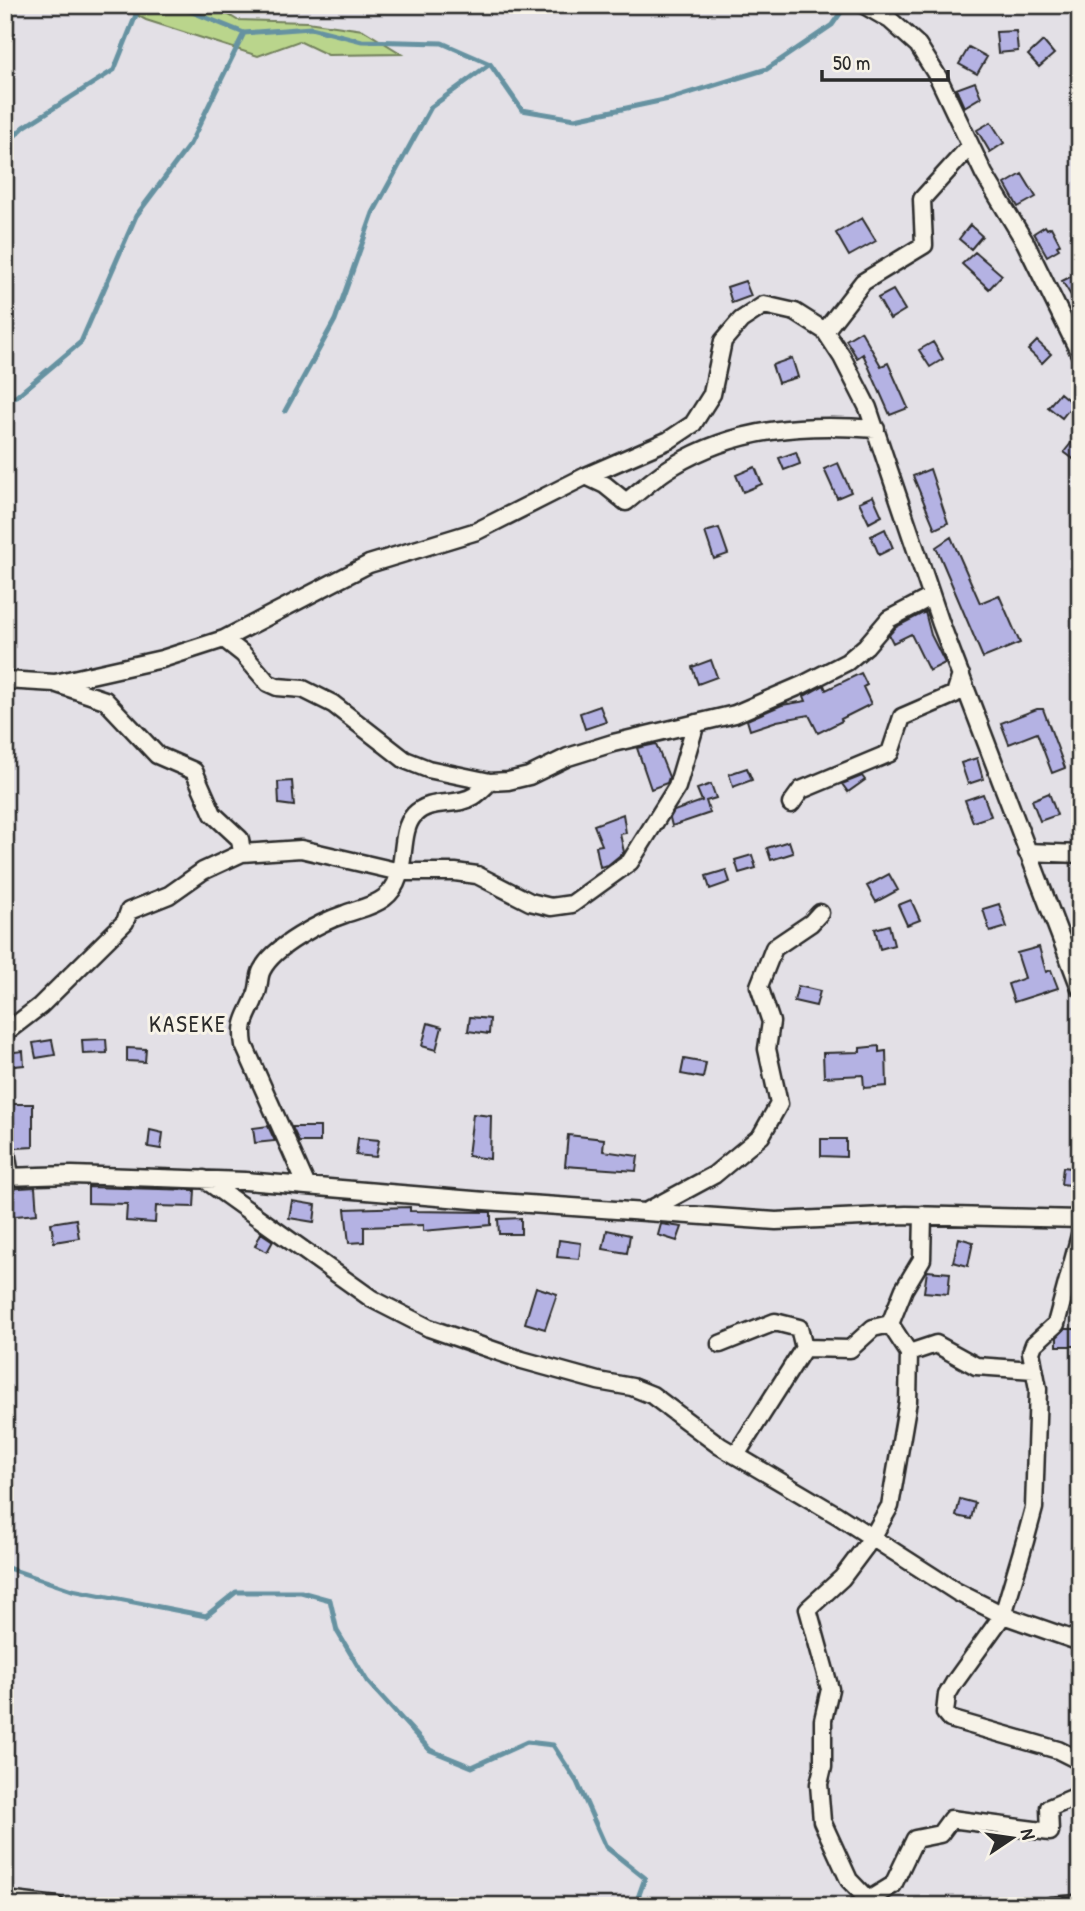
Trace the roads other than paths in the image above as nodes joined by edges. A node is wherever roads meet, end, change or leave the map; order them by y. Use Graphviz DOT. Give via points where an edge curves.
graph roads {
  1 [pos="866,7"];
  2 [pos="970,146"];
  3 [pos="825,331"];
  4 [pos="1080,354"];
  5 [pos="876,429"];
  6 [pos="586,477"];
  7 [pos="931,597"];
  8 [pos="224,639"];
  9 [pos="961,674"];
  10 [pos="5,680"];
  11 [pos="55,683"];
  12 [pos="696,723"];
  13 [pos="489,782"];
  14 [pos="791,804"];
  15 [pos="1027,852"];
  16 [pos="242,853"];
  17 [pos="1080,854"];
  18 [pos="400,872"];
  19 [pos="820,913"];
  20 [pos="1080,988"];
  21 [pos="5,1032"];
  22 [pos="5,1145"];
  23 [pos="8,1177"];
  24 [pos="204,1178"];
  25 [pos="306,1184"];
  26 [pos="649,1210"];
  27 [pos="923,1215"];
  28 [pos="1080,1219"];
  29 [pos="1080,1235"];
  30 [pos="890,1324"];
  31 [pos="720,1344"];
  32 [pos="804,1348"];
  33 [pos="909,1353"];
  34 [pos="1034,1370"];
  35 [pos="736,1455"];
  36 [pos="872,1538"];
  37 [pos="1003,1615"];
  38 [pos="1080,1643"];
  39 [pos="1080,1761"];
  40 [pos="1080,1795"];
  41 [pos="5,1900"];
  42 [pos="1080,1901"];
  43 [pos="872,1902"];
  44 [pos="57,1906"];
  45 [pos="1051,1906"];
  1 -- 2 [label="street" via="890,20 918,45"];
  2 -- 3 [label="street" via="922,199 924,245 863,282"];
  2 -- 4 [label="street" via="1026,242"];
  3 -- 5 [label="street"];
  3 -- 6 [label="street" via="795,312 764,305 741,320 723,341 712,394 693,424"];
  5 -- 6 [label="street" via="789,426 725,441 673,466 626,502 606,485"];
  5 -- 7 [label="street"];
  6 -- 8 [label="street" via="477,531 369,564"];
  7 -- 9 [label="street"];
  7 -- 12 [label="street" via="889,619 847,662 736,714"];
  8 -- 11 [label="street" via="162,659"];
  8 -- 13 [label="street" via="268,683 303,689 333,704 405,760"];
  9 -- 14 [label="street" via="955,694 902,717 890,753 801,790"];
  9 -- 15 [label="street"];
  10 -- 11 [label="street"];
  11 -- 16 [label="street" via="105,700 157,755 194,771 213,814 240,839"];
  12 -- 13 [label="street" via="580,754 529,776"];
  12 -- 18 [label="street" via="677,787 630,862 572,904 551,907 530,902 478,875"];
  13 -- 18 [label="street" via="473,797 432,804 415,814 408,824"];
  15 -- 17 [label="street"];
  15 -- 20 [label="street"];
  16 -- 18 [label="street" via="302,849"];
  16 -- 21 [label="street" via="203,871 169,895 129,911 125,922 40,1006"];
  18 -- 25 [label="street" via="386,897 305,931 268,961 241,1027 253,1067"];
  19 -- 26 [label="street" via="774,948 759,986 771,1022 767,1049 779,1104 761,1136 715,1175"];
  22 -- 23 [label="street"];
  23 -- 24 [label="street"];
  24 -- 25 [label="street"];
  24 -- 35 [label="street" via="372,1299 429,1328 522,1360 642,1391"];
  25 -- 26 [label="street" via="485,1202"];
  26 -- 27 [label="street" via="776,1221"];
  27 -- 28 [label="street"];
  27 -- 30 [label="street" via="922,1259"];
  29 -- 34 [label="street" via="1056,1324 1031,1352"];
  30 -- 32 [label="street" via="873,1328 850,1349"];
  30 -- 33 [label="street"];
  31 -- 32 [label="street" via="775,1322 799,1328"];
  32 -- 35 [label="street"];
  33 -- 34 [label="street" via="936,1344 976,1366"];
  33 -- 36 [label="street" via="908,1401 890,1507"];
  34 -- 37 [label="street" via="1038,1389 1034,1508"];
  35 -- 36 [label="street"];
  36 -- 37 [label="street"];
  36 -- 43 [label="street" via="835,1586 807,1609 830,1689 819,1784 822,1821 849,1880"];
  37 -- 38 [label="street"];
  37 -- 39 [label="street" via="954,1683 945,1713 950,1719 1058,1750"];
  40 -- 43 [label="street" via="1049,1808 1050,1832 951,1819 940,1834 915,1839 893,1885"];
  41 -- 44 [label="street"];
  42 -- 45 [label="street"];
}
